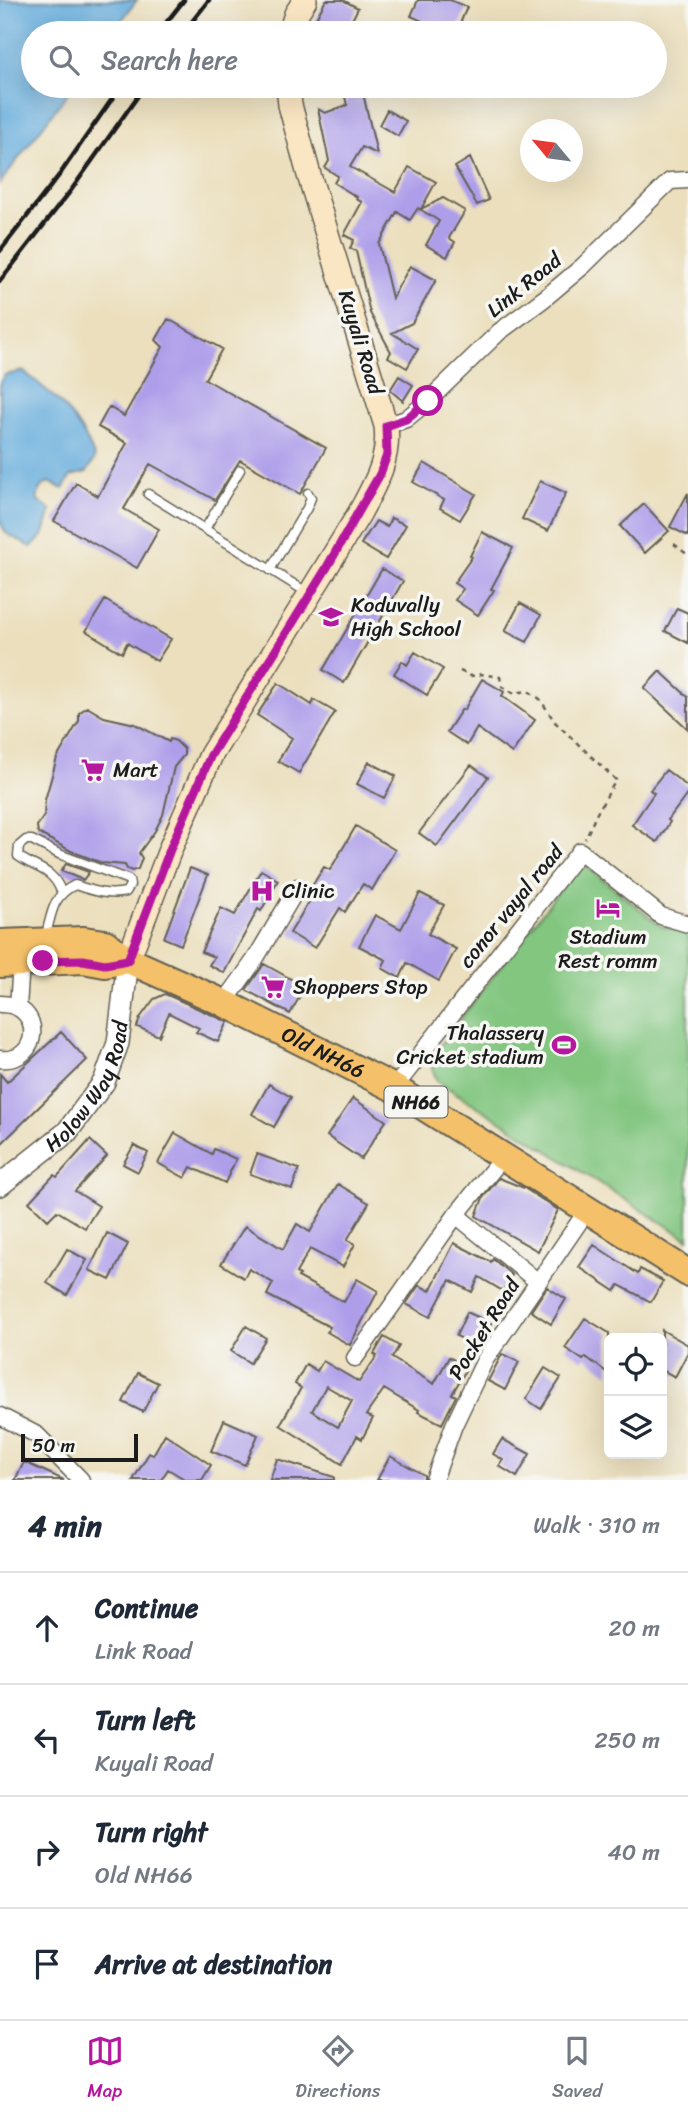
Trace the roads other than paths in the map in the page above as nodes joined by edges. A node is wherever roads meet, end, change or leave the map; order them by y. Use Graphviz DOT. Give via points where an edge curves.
graph roads {
  1 [pos="304,0"];
  2 [pos="294,21"];
  3 [pos="289,98"];
  4 [pos="688,180"];
  5 [pos="386,426"];
  6 [pos="240,470"];
  7 [pos="308,493"];
  8 [pos="148,494"];
  9 [pos="205,529"];
  10 [pos="270,570"];
  11 [pos="310,595"];
  12 [pos="298,887"];
  13 [pos="61,891"];
  14 [pos="688,924"];
  15 [pos="44,941"];
  16 [pos="0,943"];
  17 [pos="128,960"];
  18 [pos="5,964"];
  19 [pos="225,1003"];
  20 [pos="0,1004"];
  21 [pos="18,1007"];
  22 [pos="0,1059"];
  23 [pos="394,1088"];
  24 [pos="503,1157"];
  25 [pos="0,1185"];
  26 [pos="588,1209"];
  27 [pos="456,1215"];
  28 [pos="688,1273"];
  29 [pos="538,1282"];
  30 [pos="355,1358"];
  31 [pos="0,1416"];
  32 [pos="81,1480"];
  33 [pos="434,1480"];
  1 -- 2 [label="main road"];
  3 -- 5 [label="main road, Kuyali Road"];
  4 -- 5 [label="street, Link Road" via="670,181 583,266 499,332 428,401 406,419"];
  5 -- 11 [label="main road, Kuyali Road" via="387,455 380,474"];
  6 -- 9 [label="lane"];
  7 -- 10 [label="lane" via="307,508"];
  8 -- 9 [label="lane"];
  9 -- 10 [label="lane"];
  10 -- 11 [label="lane"];
  11 -- 17 [label="main road, Kuyali Road" via="211,755"];
  12 -- 19 [label="street"];
  13 -- 13 [label="lane" via="75,885 114,894 126,891 130,880 32,840 23,842 19,856 50,874"];
  13 -- 15 [label="lane"];
  14 -- 23 [label="street, conor vayal road" via="661,916 580,851"];
  15 -- 16 [label="main road, Old NH66 / NH66"];
  15 -- 17 [label="main road, Old NH66 / NH66" via="105,943"];
  17 -- 18 [label="main road, Old NH66 / NH66"];
  17 -- 19 [label="main road, Old NH66 / NH66"];
  17 -- 25 [label="street, Holow Way Road" via="118,1043 104,1082 67,1132"];
  18 -- 21 [label="street"];
  19 -- 23 [label="main road, Old NH66 / NH66"];
  20 -- 21 [label="street"];
  21 -- 22 [label="street" via="30,1020 32,1038 23,1053"];
  23 -- 24 [label="main road, Old NH66 / NH66"];
  24 -- 26 [label="main road, Old NH66 / NH66"];
  24 -- 27 [label="street"];
  26 -- 28 [label="main road, Old NH66 / NH66"];
  26 -- 29 [label="street, Pocket Road"];
  27 -- 29 [label="street"];
  27 -- 30 [label="street"];
  29 -- 33 [label="street, Pocket Road" via="485,1360"];
  31 -- 32 [label="street" via="37,1435"];
}
